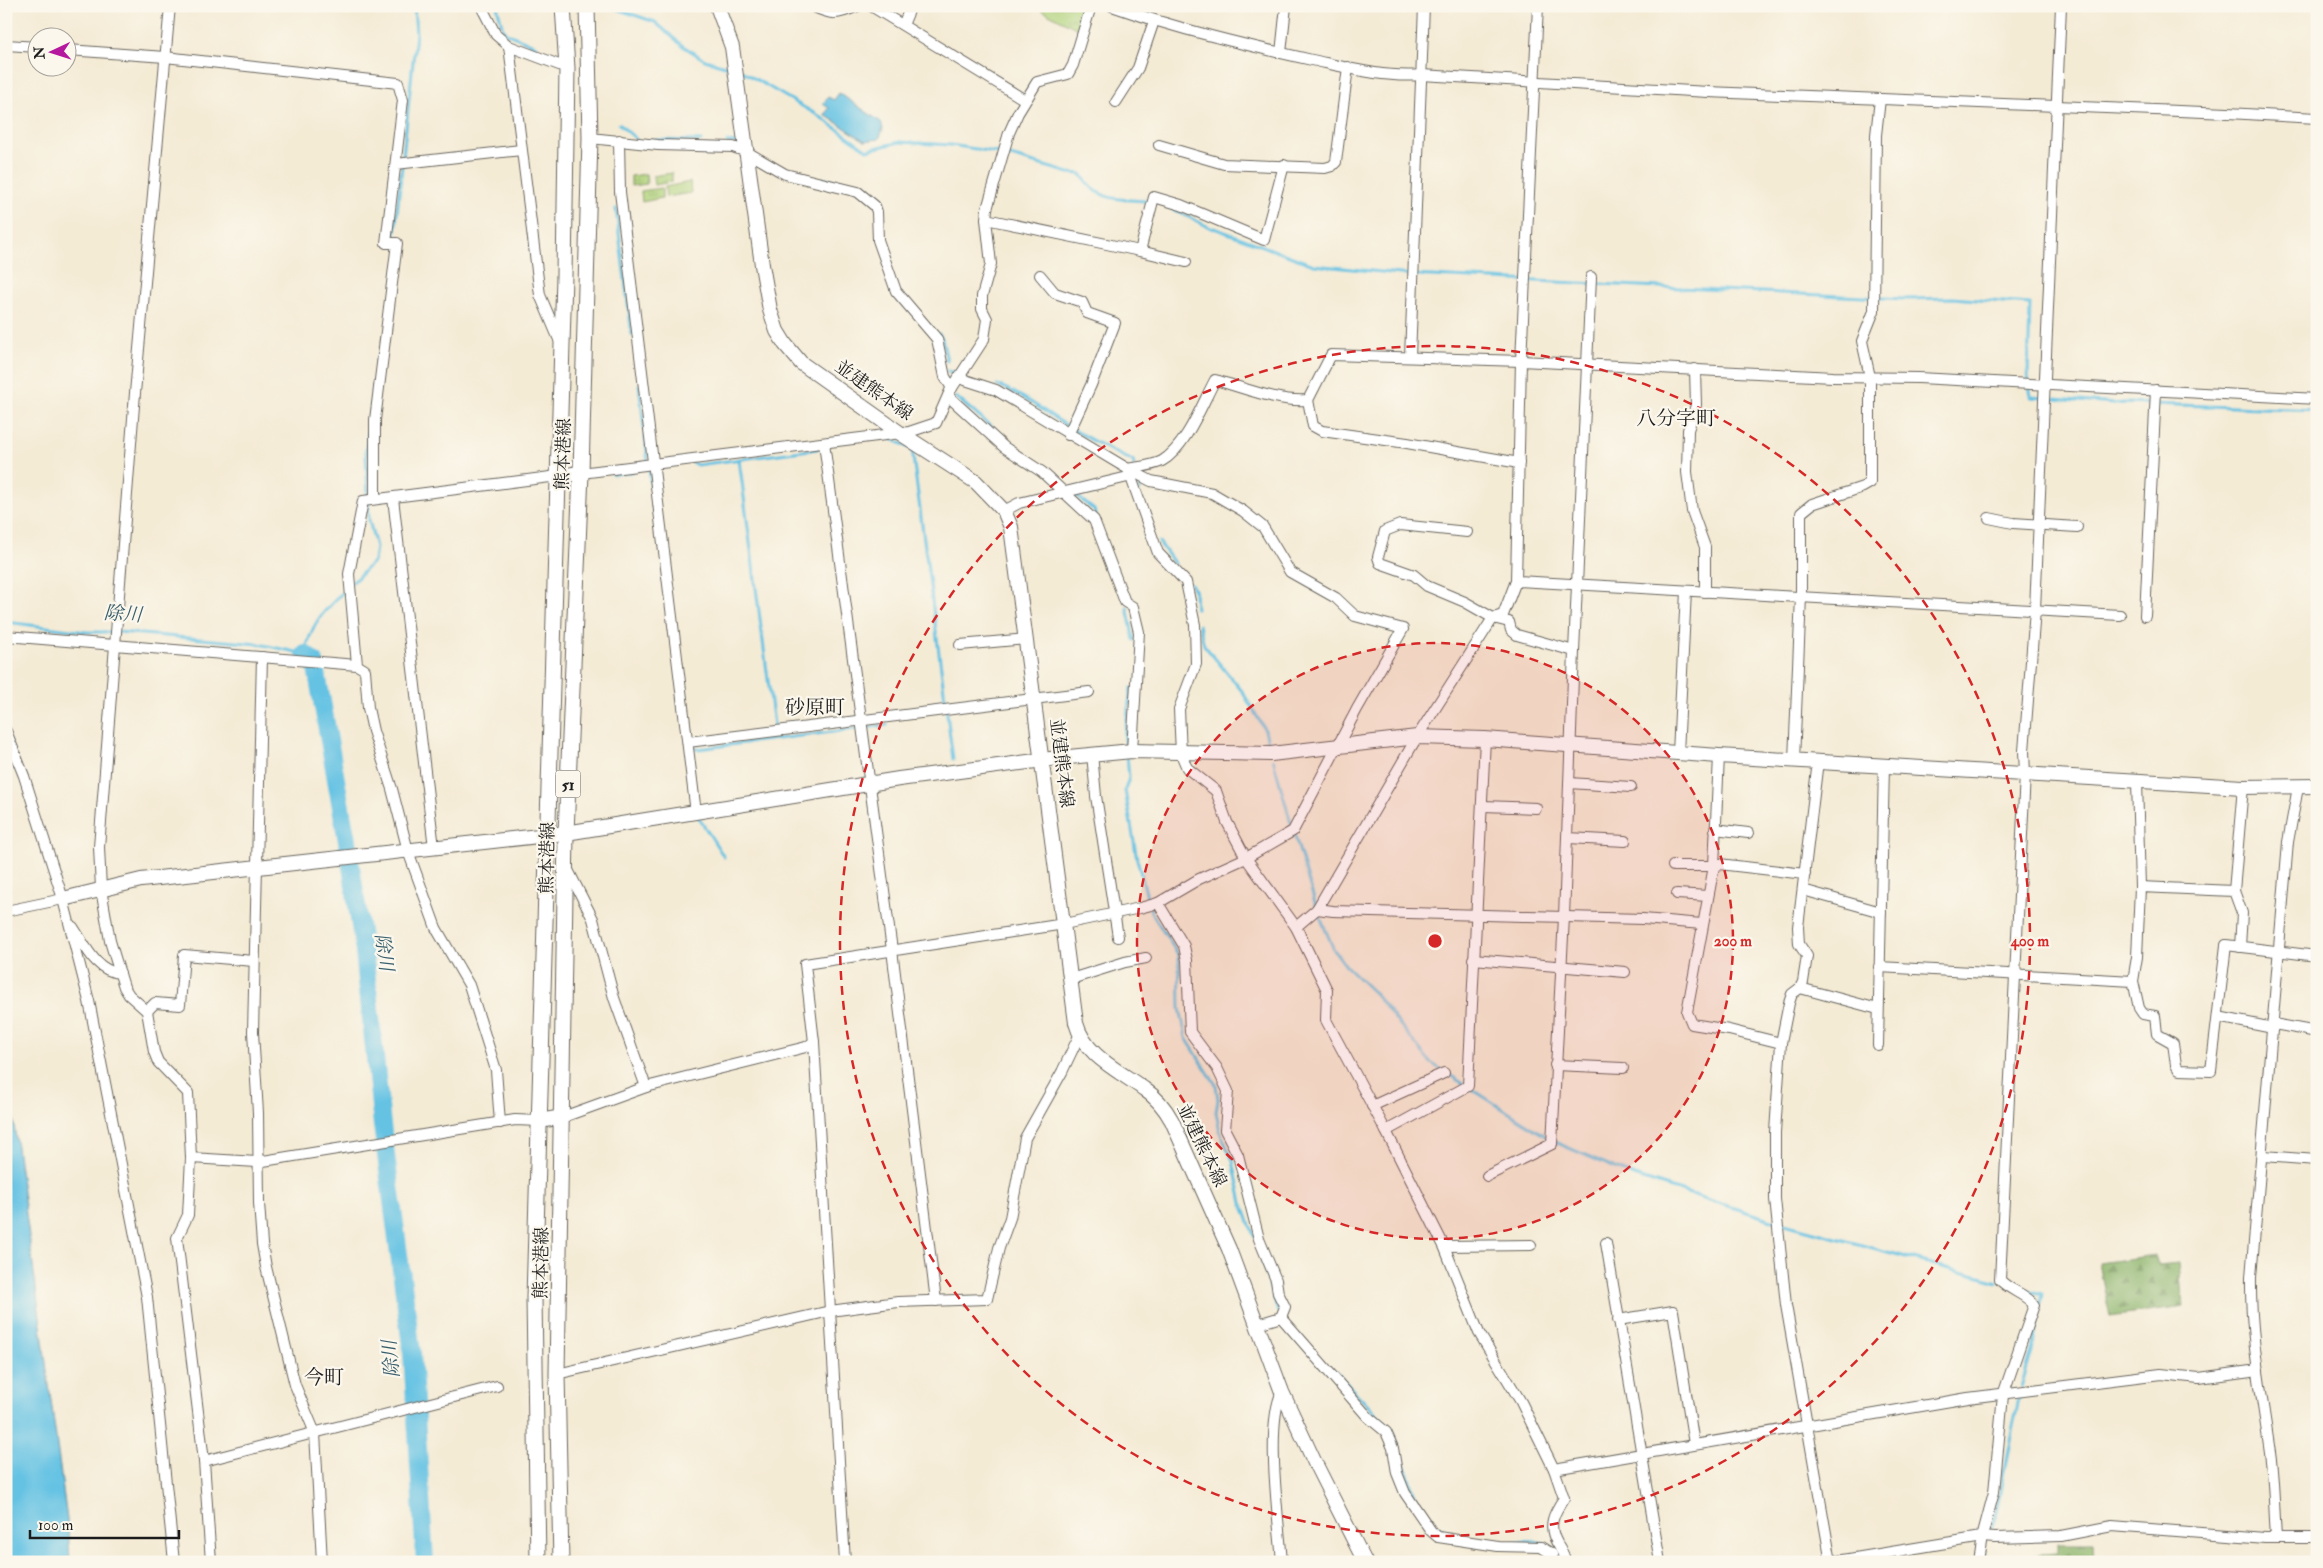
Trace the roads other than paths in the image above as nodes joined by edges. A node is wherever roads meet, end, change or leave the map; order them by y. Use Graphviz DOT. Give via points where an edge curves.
graph roads {
  1 [pos="170,6"];
  2 [pos="481,6"];
  3 [pos="563,6"];
  4 [pos="587,6"];
  5 [pos="717,6"];
  6 [pos="812,6"];
  7 [pos="858,6"];
  8 [pos="871,6"];
  9 [pos="911,6"];
  10 [pos="1092,6"];
  11 [pos="1112,6"];
  12 [pos="1286,6"];
  13 [pos="1424,6"];
  14 [pos="1538,6"];
  15 [pos="2061,6"];
  16 [pos="1154,21"];
  17 [pos="903,25"];
  18 [pos="6,45"];
  19 [pos="509,46"];
  20 [pos="28,47"];
  21 [pos="78,51"];
  22 [pos="1281,53"];
  23 [pos="165,57"];
  24 [pos="1348,67"];
  25 [pos="567,68"];
  26 [pos="1421,75"];
  27 [pos="1534,82"];
  28 [pos="1880,99"];
  29 [pos="1025,100"];
  30 [pos="1116,102"];
  31 [pos="2056,106"];
  32 [pos="2317,118"];
  33 [pos="590,138"];
  34 [pos="619,140"];
  35 [pos="1159,144"];
  36 [pos="521,150"];
  37 [pos="747,152"];
  38 [pos="396,164"];
  39 [pos="1284,165"];
  40 [pos="986,219"];
  41 [pos="1140,251"];
  42 [pos="1186,262"];
  43 [pos="1040,275"];
  44 [pos="1591,277"];
  45 [pos="562,345"];
  46 [pos="1410,357"];
  47 [pos="1521,361"];
  48 [pos="1588,364"];
  49 [pos="1695,369"];
  50 [pos="1870,377"];
  51 [pos="959,378"];
  52 [pos="2044,385"];
  53 [pos="950,392"];
  54 [pos="2156,394"];
  55 [pos="2317,399"];
  56 [pos="1308,400"];
  57 [pos="900,432"];
  58 [pos="1068,435"];
  59 [pos="824,443"];
  60 [pos="654,463"];
  61 [pos="1519,463"];
  62 [pos="581,473"];
  63 [pos="1130,473"];
  64 [pos="558,476"];
  65 [pos="1065,492"];
  66 [pos="375,498"];
  67 [pos="393,498"];
  68 [pos="1004,511"];
  69 [pos="1989,518"];
  70 [pos="2038,525"];
  71 [pos="2077,527"];
  72 [pos="1467,532"];
  73 [pos="1516,581"];
  74 [pos="1578,585"];
  75 [pos="1686,591"];
  76 [pos="1705,592"];
  77 [pos="1801,596"];
  78 [pos="2035,610"];
  79 [pos="2120,615"];
  80 [pos="2145,616"];
  81 [pos="1493,618"];
  82 [pos="6,636"];
  83 [pos="1027,639"];
  84 [pos="960,645"];
  85 [pos="114,646"];
  86 [pos="1574,651"];
  87 [pos="262,658"];
  88 [pos="356,665"];
  89 [pos="1090,692"];
  90 [pos="1035,700"];
  91 [pos="862,720"];
  92 [pos="6,731"];
  93 [pos="1417,737"];
  94 [pos="1485,739"];
  95 [pos="688,742"];
  96 [pos="1570,744"];
  97 [pos="1338,747"];
  98 [pos="1132,751"];
  99 [pos="1678,753"];
  100 [pos="1092,754"];
  101 [pos="1181,754"];
  102 [pos="1719,756"];
  103 [pos="1043,760"];
  104 [pos="1794,760"];
  105 [pos="1818,762"];
  106 [pos="1884,765"];
  107 [pos="2025,774"];
  108 [pos="2137,781"];
  109 [pos="1569,783"];
  110 [pos="869,784"];
  111 [pos="2317,786"];
  112 [pos="1631,787"];
  113 [pos="2243,787"];
  114 [pos="2298,787"];
  115 [pos="1483,806"];
  116 [pos="1536,808"];
  117 [pos="696,813"];
  118 [pos="1715,829"];
  119 [pos="566,832"];
  120 [pos="1748,833"];
  121 [pos="548,835"];
  122 [pos="1568,838"];
  123 [pos="1625,841"];
  124 [pos="434,848"];
  125 [pos="408,850"];
  126 [pos="1246,858"];
  127 [pos="565,866"];
  128 [pos="1673,866"];
  129 [pos="1714,866"];
  130 [pos="257,868"];
  131 [pos="1804,874"];
  132 [pos="2140,887"];
  133 [pos="101,889"];
  134 [pos="1803,890"];
  135 [pos="2234,891"];
  136 [pos="1677,894"];
  137 [pos="1708,896"];
  138 [pos="63,899"];
  139 [pos="1158,903"];
  140 [pos="1317,908"];
  141 [pos="6,911"];
  142 [pos="1881,912"];
  143 [pos="1115,913"];
  144 [pos="1477,914"];
  145 [pos="1564,917"];
  146 [pos="68,920"];
  147 [pos="1064,924"];
  148 [pos="1702,924"];
  149 [pos="1296,927"];
  150 [pos="1118,937"];
  151 [pos="2240,947"];
  152 [pos="892,950"];
  153 [pos="2279,953"];
  154 [pos="2317,956"];
  155 [pos="1146,958"];
  156 [pos="1474,959"];
  157 [pos="254,961"];
  158 [pos="1561,965"];
  159 [pos="1880,967"];
  160 [pos="1625,972"];
  161 [pos="120,973"];
  162 [pos="2014,974"];
  163 [pos="1071,979"];
  164 [pos="2134,980"];
  165 [pos="1800,988"];
  166 [pos="1878,1009"];
  167 [pos="147,1011"];
  168 [pos="2218,1017"];
  169 [pos="2274,1026"];
  170 [pos="2317,1032"];
  171 [pos="1079,1036"];
  172 [pos="814,1042"];
  173 [pos="1781,1044"];
  174 [pos="1878,1045"];
  175 [pos="1555,1066"];
  176 [pos="1624,1068"];
  177 [pos="1444,1073"];
  178 [pos="646,1088"];
  179 [pos="1372,1106"];
  180 [pos="563,1117"];
  181 [pos="539,1121"];
  182 [pos="500,1122"];
  183 [pos="1386,1131"];
  184 [pos="2262,1156"];
  185 [pos="191,1158"];
  186 [pos="2317,1160"];
  187 [pos="257,1162"];
  188 [pos="1487,1176"];
  189 [pos="1606,1243"];
  190 [pos="1531,1245"];
  191 [pos="1444,1246"];
  192 [pos="936,1301"];
  193 [pos="830,1311"];
  194 [pos="1280,1317"];
  195 [pos="1618,1320"];
  196 [pos="1258,1324"];
  197 [pos="2258,1370"];
  198 [pos="557,1374"];
  199 [pos="534,1379"];
  200 [pos="497,1386"];
  201 [pos="1282,1392"];
  202 [pos="2003,1395"];
  203 [pos="1808,1424"];
  204 [pos="315,1433"];
  205 [pos="1694,1444"];
  206 [pos="1640,1454"];
  207 [pos="204,1461"];
  208 [pos="1554,1469"];
  209 [pos="1982,1537"];
  210 [pos="2276,1537"];
  211 [pos="2317,1538"];
  212 [pos="174,1562"];
  213 [pos="211,1562"];
  214 [pos="322,1562"];
  215 [pos="538,1562"];
  216 [pos="561,1562"];
  217 [pos="845,1562"];
  218 [pos="1282,1562"];
  219 [pos="1365,1562"];
  220 [pos="1553,1562"];
  221 [pos="1565,1562"];
  222 [pos="1660,1562"];
  223 [pos="1831,1562"];
  224 [pos="1978,1562"];
  1 -- 23 [label="street"];
  2 -- 19 [label="street" via="496,35"];
  3 -- 25 [label="main road, 熊本港線 / 51"];
  4 -- 33 [label="main road, 熊本港線 / 51"];
  5 -- 37 [label="street, 並建熊本線" via="729,34"];
  6 -- 7 [label="street" via="829,14 841,14"];
  8 -- 17 [label="street"];
  9 -- 17 [label="street"];
  10 -- 29 [label="street" via="1068,74 1037,82"];
  11 -- 16 [label="street"];
  12 -- 22 [label="street"];
  13 -- 26 [label="street"];
  14 -- 27 [label="street"];
  15 -- 31 [label="street"];
  16 -- 22 [label="street"];
  16 -- 30 [label="street" via="1138,68"];
  17 -- 29 [label="street"];
  18 -- 20 [label="street"];
  19 -- 25 [label="street"];
  19 -- 36 [label="street"];
  21 -- 23 [label="street"];
  22 -- 24 [label="street"];
  23 -- 38 [label="street" via="398,83 403,100"];
  23 -- 85 [label="street"];
  24 -- 26 [label="street" via="1396,77"];
  24 -- 39 [label="street" via="1336,162 1325,168"];
  25 -- 45 [label="main road, 熊本港線 / 51"];
  26 -- 27 [label="street"];
  26 -- 46 [label="street"];
  27 -- 28 [label="street"];
  27 -- 47 [label="street"];
  28 -- 31 [label="street"];
  28 -- 50 [label="street" via="1876,135 1874,311 1862,341"];
  29 -- 40 [label="street" via="1009,133"];
  31 -- 32 [label="street"];
  31 -- 52 [label="street"];
  33 -- 34 [label="street"];
  33 -- 62 [label="main road, 熊本港線 / 51"];
  34 -- 37 [label="street" via="733,148"];
  34 -- 60 [label="street" via="620,192"];
  35 -- 39 [label="street" via="1224,164"];
  36 -- 38 [label="street"];
  36 -- 45 [label="street" via="540,294"];
  37 -- 53 [label="street" via="785,174 858,192 875,206 878,240 896,291 937,339"];
  37 -- 57 [label="street, 並建熊本線" via="770,310 784,344 801,363"];
  38 -- 66 [label="street" via="386,243 397,243 375,420"];
  39 -- 41 [label="street" via="1264,240 1154,197"];
  40 -- 41 [label="street"];
  40 -- 51 [label="street" via="991,264 982,296 982,309 987,319 984,339"];
  41 -- 42 [label="street"];
  43 -- 58 [label="street" via="1055,293 1082,302 1087,313 1115,323"];
  44 -- 48 [label="street"];
  45 -- 64 [label="main road, 熊本港線 / 51"];
  46 -- 47 [label="street"];
  46 -- 56 [label="street" via="1331,355"];
  47 -- 48 [label="street"];
  47 -- 61 [label="street"];
  48 -- 49 [label="street"];
  48 -- 74 [label="street"];
  49 -- 50 [label="street"];
  49 -- 76 [label="street" via="1696,405 1688,430 1687,472 1692,511 1705,547"];
  50 -- 52 [label="street"];
  50 -- 77 [label="street" via="1870,482 1812,504 1801,513"];
  51 -- 53 [label="street"];
  51 -- 58 [label="street" via="996,390"];
  52 -- 54 [label="street"];
  52 -- 70 [label="street"];
  53 -- 57 [label="street" via="936,423 923,429"];
  53 -- 65 [label="street" via="1004,447"];
  54 -- 55 [label="street"];
  54 -- 80 [label="street"];
  56 -- 61 [label="street" via="1312,426 1322,432"];
  56 -- 63 [label="street" via="1282,398 1215,380 1188,433 1176,448 1162,462"];
  57 -- 59 [label="street"];
  57 -- 68 [label="street, 並建熊本線" via="976,482"];
  58 -- 63 [label="street"];
  59 -- 60 [label="street"];
  59 -- 91 [label="street"];
  60 -- 62 [label="street"];
  60 -- 95 [label="street"];
  61 -- 73 [label="street"];
  62 -- 64 [label="street"];
  62 -- 119 [label="main road, 熊本港線 / 51"];
  63 -- 65 [label="street"];
  63 -- 97 [label="street" via="1151,481 1212,494 1243,511 1263,527 1290,572 1336,598 1355,616 1403,629"];
  63 -- 101 [label="street" via="1158,553 1186,582 1195,625 1196,664 1179,709"];
  64 -- 67 [label="street"];
  64 -- 121 [label="main road, 熊本港線 / 51"];
  65 -- 68 [label="street"];
  65 -- 98 [label="street" via="1094,520 1125,602 1133,607 1139,632"];
  66 -- 67 [label="street"];
  66 -- 88 [label="street" via="363,501 350,574"];
  67 -- 124 [label="street"];
  68 -- 83 [label="street, 並建熊本線" via="1013,536"];
  69 -- 70 [label="street"];
  70 -- 71 [label="street"];
  70 -- 78 [label="street"];
  72 -- 81 [label="street" via="1400,525 1385,531 1378,557 1380,563 1414,575 1427,586"];
  73 -- 74 [label="street"];
  73 -- 81 [label="street" via="1503,615"];
  74 -- 75 [label="street"];
  74 -- 86 [label="street"];
  75 -- 76 [label="street"];
  75 -- 99 [label="street"];
  76 -- 77 [label="street"];
  77 -- 78 [label="street"];
  77 -- 104 [label="street"];
  78 -- 79 [label="street"];
  78 -- 107 [label="street"];
  81 -- 86 [label="street" via="1510,622 1510,630 1517,635"];
  81 -- 93 [label="street"];
  82 -- 85 [label="street"];
  83 -- 84 [label="street"];
  83 -- 90 [label="street, 並建熊本線"];
  85 -- 87 [label="street"];
  85 -- 133 [label="street" via="99,847"];
  86 -- 96 [label="street"];
  87 -- 88 [label="street"];
  87 -- 130 [label="street"];
  88 -- 125 [label="street" via="365,670 372,731"];
  89 -- 90 [label="street"];
  90 -- 91 [label="street"];
  90 -- 103 [label="street, 並建熊本線"];
  91 -- 95 [label="street"];
  91 -- 110 [label="street"];
  92 -- 138 [label="street" via="24,776"];
  93 -- 94 [label="street"];
  93 -- 97 [label="street"];
  93 -- 140 [label="street"];
  94 -- 96 [label="street"];
  94 -- 115 [label="street"];
  95 -- 117 [label="street"];
  96 -- 99 [label="street"];
  96 -- 109 [label="street"];
  97 -- 101 [label="street" via="1256,755"];
  97 -- 126 [label="street" via="1293,831"];
  98 -- 100 [label="street"];
  98 -- 101 [label="street"];
  99 -- 102 [label="street"];
  100 -- 103 [label="street"];
  100 -- 143 [label="street"];
  101 -- 126 [label="street" via="1187,768 1216,791 1227,822"];
  102 -- 104 [label="street"];
  102 -- 118 [label="street"];
  103 -- 110 [label="street"];
  103 -- 147 [label="street, 並建熊本線"];
  104 -- 105 [label="street"];
  105 -- 106 [label="street"];
  105 -- 131 [label="street"];
  106 -- 107 [label="street"];
  106 -- 142 [label="street"];
  107 -- 108 [label="street"];
  107 -- 162 [label="street"];
  108 -- 113 [label="street"];
  108 -- 132 [label="street"];
  109 -- 112 [label="street"];
  109 -- 122 [label="street"];
  110 -- 117 [label="street"];
  110 -- 152 [label="street"];
  111 -- 114 [label="street"];
  113 -- 114 [label="street"];
  113 -- 135 [label="street"];
  114 -- 153 [label="street" via="2288,842"];
  115 -- 116 [label="street"];
  115 -- 144 [label="street"];
  117 -- 119 [label="street"];
  118 -- 120 [label="street"];
  118 -- 129 [label="street"];
  119 -- 121 [label="street"];
  119 -- 127 [label="main road, 熊本港線 / 51"];
  121 -- 124 [label="street"];
  121 -- 181 [label="main road, 熊本港線 / 51"];
  122 -- 123 [label="street"];
  122 -- 145 [label="street"];
  124 -- 125 [label="street"];
  125 -- 130 [label="street"];
  125 -- 182 [label="street" via="436,928 469,985 496,1070"];
  126 -- 139 [label="street" via="1199,879"];
  126 -- 149 [label="street"];
  127 -- 178 [label="street" via="592,919 614,998"];
  127 -- 180 [label="main road, 熊本港線 / 51"];
  128 -- 129 [label="street"];
  129 -- 131 [label="street"];
  129 -- 137 [label="street"];
  130 -- 133 [label="street" via="141,880"];
  130 -- 157 [label="street"];
  131 -- 134 [label="street"];
  132 -- 135 [label="street"];
  132 -- 164 [label="street"];
  133 -- 138 [label="street"];
  133 -- 161 [label="street" via="110,941"];
  134 -- 142 [label="street"];
  134 -- 165 [label="street" via="1798,938 1807,956"];
  135 -- 151 [label="street" via="2242,913"];
  136 -- 137 [label="street"];
  137 -- 148 [label="street"];
  138 -- 141 [label="street"];
  138 -- 146 [label="street"];
  139 -- 143 [label="street"];
  139 -- 194 [label="street" via="1184,946 1188,960 1190,1032 1217,1068 1228,1091 1225,1130 1238,1156 1259,1239 1285,1307"];
  140 -- 144 [label="street"];
  140 -- 149 [label="street"];
  142 -- 159 [label="street"];
  143 -- 147 [label="street"];
  143 -- 150 [label="street"];
  144 -- 145 [label="street"];
  144 -- 156 [label="street"];
  145 -- 148 [label="street"];
  145 -- 158 [label="street"];
  146 -- 161 [label="street" via="99,965 109,973"];
  146 -- 212 [label="street" via="89,1001 147,1297"];
  147 -- 152 [label="street"];
  147 -- 163 [label="street, 並建熊本線"];
  148 -- 173 [label="street" via="1687,1012 1690,1021"];
  149 -- 179 [label="street" via="1328,990 1326,1020"];
  151 -- 153 [label="street"];
  151 -- 168 [label="street" via="2226,945"];
  152 -- 172 [label="street" via="804,964"];
  152 -- 192 [label="street"];
  153 -- 154 [label="street"];
  153 -- 169 [label="street"];
  155 -- 163 [label="street"];
  156 -- 158 [label="street"];
  156 -- 183 [label="street" via="1468,1086"];
  157 -- 167 [label="street" via="184,955 180,1005 155,1003"];
  157 -- 187 [label="street" via="252,1032 258,1113"];
  158 -- 160 [label="street"];
  158 -- 175 [label="street"];
  159 -- 162 [label="street"];
  159 -- 166 [label="street"];
  161 -- 167 [label="street" via="129,995"];
  162 -- 164 [label="street"];
  162 -- 202 [label="street" via="2000,1280 2027,1296 2034,1305"];
  163 -- 171 [label="street, 並建熊本線"];
  164 -- 168 [label="street" via="2139,1008 2143,1014 2156,1016 2157,1034 2173,1043 2179,1070 2211,1071"];
  165 -- 166 [label="street"];
  165 -- 173 [label="street" via="1792,994"];
  166 -- 174 [label="street"];
  167 -- 185 [label="street" via="158,1062 188,1093"];
  168 -- 169 [label="street"];
  169 -- 170 [label="street"];
  169 -- 184 [label="street"];
  171 -- 192 [label="street" via="1025,1138 1010,1218 987,1299"];
  171 -- 196 [label="street, 並建熊本線" via="1094,1054 1145,1090 1168,1113 1222,1231"];
  172 -- 178 [label="street" via="806,1047"];
  172 -- 193 [label="street"];
  173 -- 203 [label="street" via="1775,1132 1777,1235"];
  175 -- 176 [label="street"];
  175 -- 188 [label="street" via="1552,1144"];
  177 -- 179 [label="street"];
  178 -- 180 [label="street"];
  179 -- 183 [label="street"];
  180 -- 181 [label="street"];
  180 -- 198 [label="main road, 熊本港線 / 51"];
  181 -- 182 [label="street"];
  181 -- 199 [label="main road, 熊本港線 / 51"];
  182 -- 187 [label="street"];
  183 -- 191 [label="street"];
  184 -- 186 [label="street"];
  184 -- 197 [label="street" via="2250,1303"];
  185 -- 187 [label="street"];
  185 -- 207 [label="street" via="188,1215 177,1238"];
  187 -- 204 [label="street" via="266,1267 295,1385"];
  189 -- 195 [label="street"];
  190 -- 191 [label="street"];
  191 -- 208 [label="street" via="1479,1333 1521,1402"];
  192 -- 193 [label="street" via="898,1302"];
  193 -- 198 [label="street"];
  193 -- 217 [label="street"];
  194 -- 196 [label="street"];
  194 -- 220 [label="street" via="1368,1417 1386,1432 1405,1493 1431,1531 1438,1537 1498,1546 1541,1547 1552,1554"];
  195 -- 205 [label="street" via="1673,1311"];
  195 -- 206 [label="street"];
  196 -- 201 [label="street, 並建熊本線"];
  197 -- 202 [label="street" via="2199,1378 2162,1374"];
  197 -- 210 [label="street" via="2270,1455"];
  198 -- 199 [label="street"];
  198 -- 216 [label="main road, 熊本港線 / 51"];
  199 -- 215 [label="main road, 熊本港線 / 51"];
  200 -- 204 [label="street"];
  201 -- 218 [label="street" via="1277,1402 1274,1452"];
  201 -- 219 [label="street, 並建熊本線"];
  202 -- 203 [label="street"];
  202 -- 209 [label="street" via="1994,1492"];
  203 -- 205 [label="street"];
  203 -- 223 [label="street"];
  204 -- 207 [label="street"];
  204 -- 214 [label="street"];
  205 -- 206 [label="street"];
  206 -- 208 [label="street"];
  206 -- 222 [label="street"];
  207 -- 213 [label="street"];
  208 -- 221 [label="street" via="1564,1498 1551,1522"];
  209 -- 210 [label="street" via="2061,1536 2112,1526"];
  209 -- 223 [label="street"];
  209 -- 224 [label="street"];
  210 -- 211 [label="street"];
}
